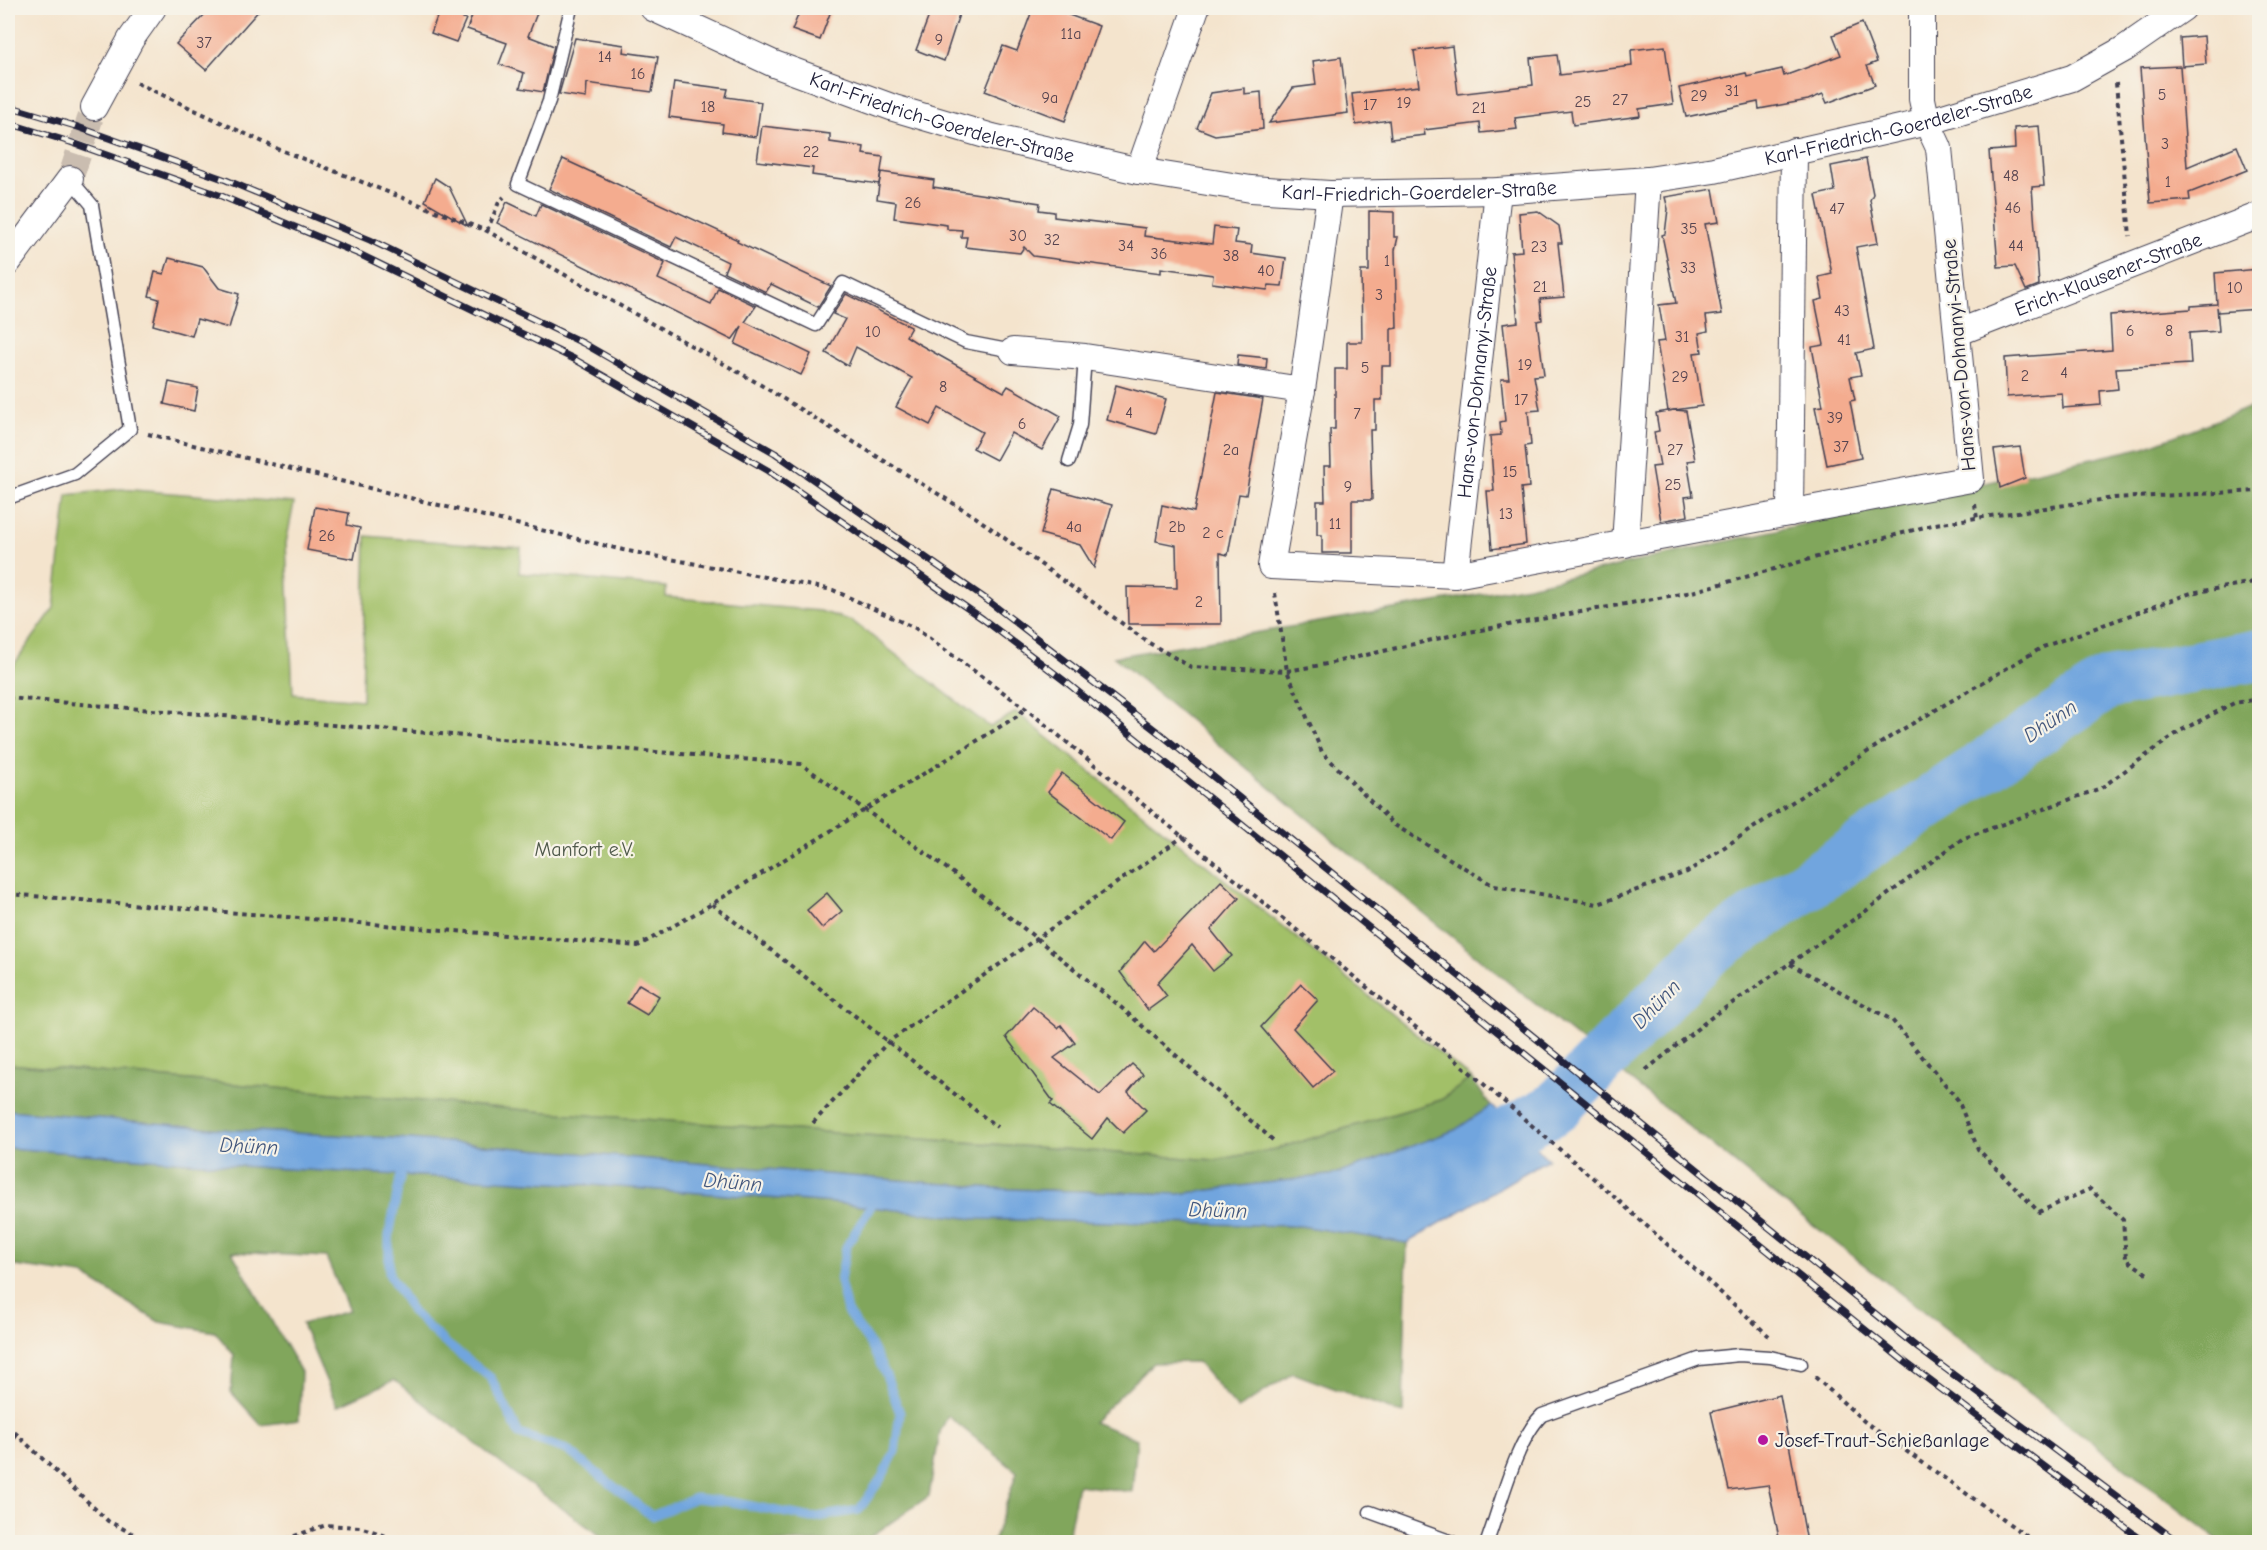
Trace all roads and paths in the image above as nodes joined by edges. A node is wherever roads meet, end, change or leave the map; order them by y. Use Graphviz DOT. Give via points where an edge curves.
graph roads {
  1 [pos="153,8"];
  2 [pos="571,8"];
  3 [pos="653,8"];
  4 [pos="1196,8"];
  5 [pos="1922,8"];
  6 [pos="2183,8"];
  7 [pos="2114,55"];
  8 [pos="111,72"];
  9 [pos="93,106"];
  10 [pos="1927,122"];
  11 [pos="1794,151"];
  12 [pos="1139,171"];
  13 [pos="70,179"];
  14 [pos="1648,180"];
  15 [pos="518,184"];
  16 [pos="1498,191"];
  17 [pos="1330,194"];
  18 [pos="2259,215"];
  19 [pos="487,231"];
  20 [pos="8,262"];
  21 [pos="2133,265"];
  22 [pos="1959,332"];
  23 [pos="1013,351"];
  24 [pos="1085,357"];
  25 [pos="1302,390"];
  26 [pos="130,429"];
  27 [pos="1069,461"];
  28 [pos="2259,491"];
  29 [pos="8,498"];
  30 [pos="1790,513"];
  31 [pos="1625,544"];
  32 [pos="1271,566"];
  33 [pos="1455,575"];
  34 [pos="2259,581"];
  35 [pos="1287,671"];
  36 [pos="8,698"];
  37 [pos="2259,699"];
  38 [pos="1025,708"];
  39 [pos="866,809"];
  40 [pos="1184,836"];
  41 [pos="8,894"];
  42 [pos="712,904"];
  43 [pos="1036,938"];
  44 [pos="1790,964"];
  45 [pos="888,1042"];
  46 [pos="1646,1070"];
  47 [pos="813,1123"];
  48 [pos="997,1128"];
  49 [pos="1274,1141"];
  50 [pos="1600,1184"];
  51 [pos="2149,1275"];
  52 [pos="1801,1364"];
  53 [pos="8,1425"];
  54 [pos="17,1435"];
  55 [pos="8,1445"];
  56 [pos="1370,1512"];
  57 [pos="149,1542"];
  58 [pos="277,1542"];
  59 [pos="404,1542"];
  60 [pos="1452,1542"];
  61 [pos="1487,1542"];
  1 -- 8 [label="street"];
  2 -- 15 [label="lane" via="549,101"];
  3 -- 12 [label="street, Karl-Friedrich-Goerdeler-Straße" via="774,64 894,108 992,137"];
  4 -- 12 [label="street"];
  5 -- 10 [label="street, Hans-von-Dohnanyi-Straße" via="1922,99"];
  6 -- 7 [label="street, Karl-Friedrich-Goerdeler-Straße"];
  7 -- 10 [label="street, Karl-Friedrich-Goerdeler-Straße" via="2072,78"];
  7 -- 21 [label="path"];
  8 -- 9 [label="street"];
  8 -- 19 [label="path" via="278,149"];
  10 -- 11 [label="street, Karl-Friedrich-Goerdeler-Straße"];
  10 -- 22 [label="street, Hans-von-Dohnanyi-Straße" via="1939,148"];
  11 -- 14 [label="street, Karl-Friedrich-Goerdeler-Straße" via="1714,170"];
  11 -- 30 [label="street"];
  12 -- 17 [label="street, Karl-Friedrich-Goerdeler-Straße" via="1251,189"];
  13 -- 20 [label="street"];
  13 -- 26 [label="lane" via="92,205"];
  14 -- 16 [label="street, Karl-Friedrich-Goerdeler-Straße"];
  14 -- 31 [label="street"];
  15 -- 19 [label="path" via="499,202"];
  15 -- 23 [label="lane" via="816,325 843,283 966,342"];
  16 -- 17 [label="street, Karl-Friedrich-Goerdeler-Straße"];
  16 -- 33 [label="street, Hans-von-Dohnanyi-Straße"];
  17 -- 25 [label="street"];
  18 -- 21 [label="street, Erich-Klausener-Straße"];
  19 -- 35 [label="path" via="756,382 964,510 1149,643 1191,667"];
  21 -- 22 [label="street, Erich-Klausener-Straße"];
  22 -- 30 [label="street, Hans-von-Dohnanyi-Straße" via="1971,480"];
  23 -- 24 [label="street"];
  24 -- 25 [label="street"];
  24 -- 27 [label="lane" via="1080,425"];
  25 -- 32 [label="street"];
  26 -- 29 [label="lane" via="75,474"];
  26 -- 38 [label="path" via="623,550 833,590 915,628"];
  28 -- 35 [label="path" via="2114,498 1935,525 1692,592 1458,634"];
  30 -- 31 [label="street, Hans-von-Dohnanyi-Straße"];
  31 -- 33 [label="street, Hans-von-Dohnanyi-Straße"];
  32 -- 33 [label="street, Hans-von-Dohnanyi-Straße"];
  32 -- 35 [label="path"];
  34 -- 35 [label="path" via="2191,593 2043,647 1893,735 1687,872 1598,904 1494,886 1393,824 1322,752"];
  36 -- 39 [label="path" via="801,764"];
  37 -- 44 [label="path" via="2234,703 2180,731 2101,788 1962,839"];
  38 -- 39 [label="path"];
  38 -- 40 [label="path"];
  39 -- 42 [label="path"];
  39 -- 43 [label="path"];
  40 -- 43 [label="path"];
  40 -- 50 [label="path"];
  41 -- 42 [label="path" via="638,946"];
  42 -- 45 [label="path"];
  43 -- 45 [label="path"];
  43 -- 49 [label="path"];
  44 -- 46 [label="path" via="1712,1017"];
  44 -- 51 [label="path" via="1892,1020 1958,1100 1978,1149 2039,1212 2090,1189 2123,1221 2126,1259"];
  45 -- 47 [label="path"];
  45 -- 48 [label="path"];
  52 -- 61 [label="lane" via="1739,1355 1699,1359 1542,1415 1531,1426 1523,1444"];
  53 -- 54 [label="path"];
  54 -- 55 [label="path"];
  54 -- 57 [label="path" via="108,1521"];
  56 -- 60 [label="lane"];
  58 -- 59 [label="path" via="326,1524 360,1527"];
}
